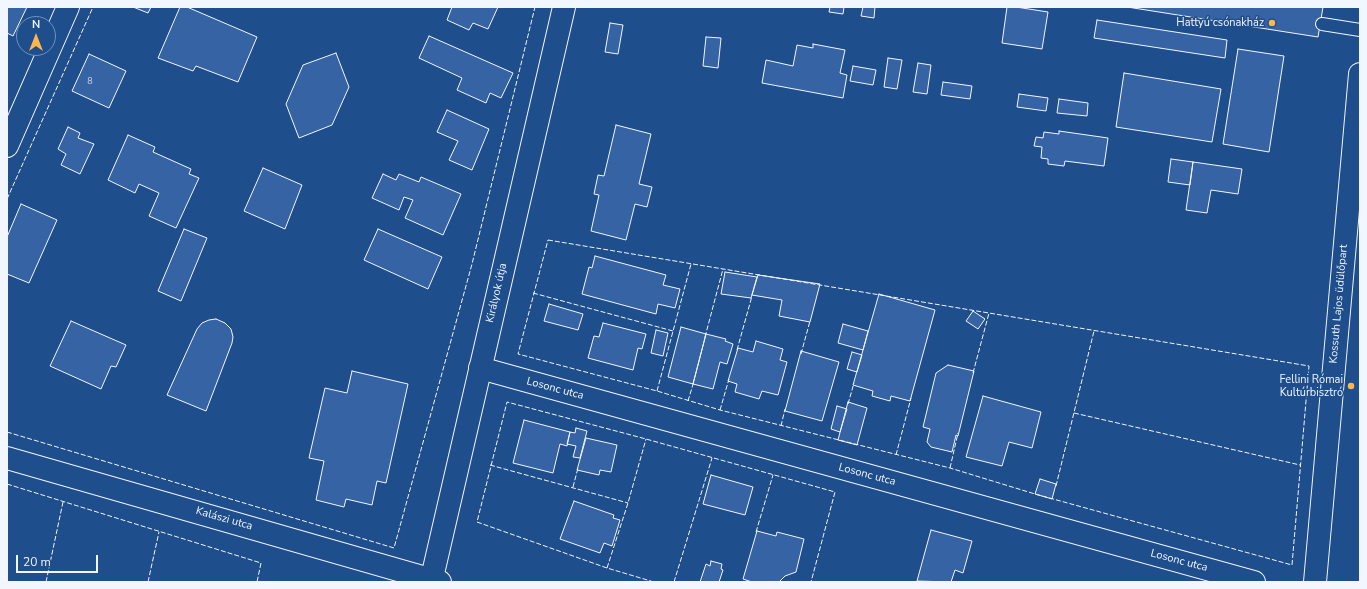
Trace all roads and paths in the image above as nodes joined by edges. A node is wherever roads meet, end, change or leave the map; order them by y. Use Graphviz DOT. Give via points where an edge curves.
graph roads {
  1 [pos="68,7"];
  2 [pos="564,7"];
  3 [pos="1322,24"];
  4 [pos="1360,30"];
  5 [pos="1360,74"];
  6 [pos="7,146"];
  7 [pos="480,368"];
  8 [pos="7,458"];
  9 [pos="434,581"];
  10 [pos="1254,582"];
  11 [pos="1315,582"];
  1 -- 6 [label="street"];
  2 -- 7 [label="street, Királyok útja"];
  3 -- 4 [label="lane"];
  5 -- 11 [label="street, Kossuth Lajos üdülőpart"];
  7 -- 9 [label="street, Királyok útja"];
  7 -- 10 [label="street, Losonc utca"];
  8 -- 9 [label="street, Kalászi utca"];
}
